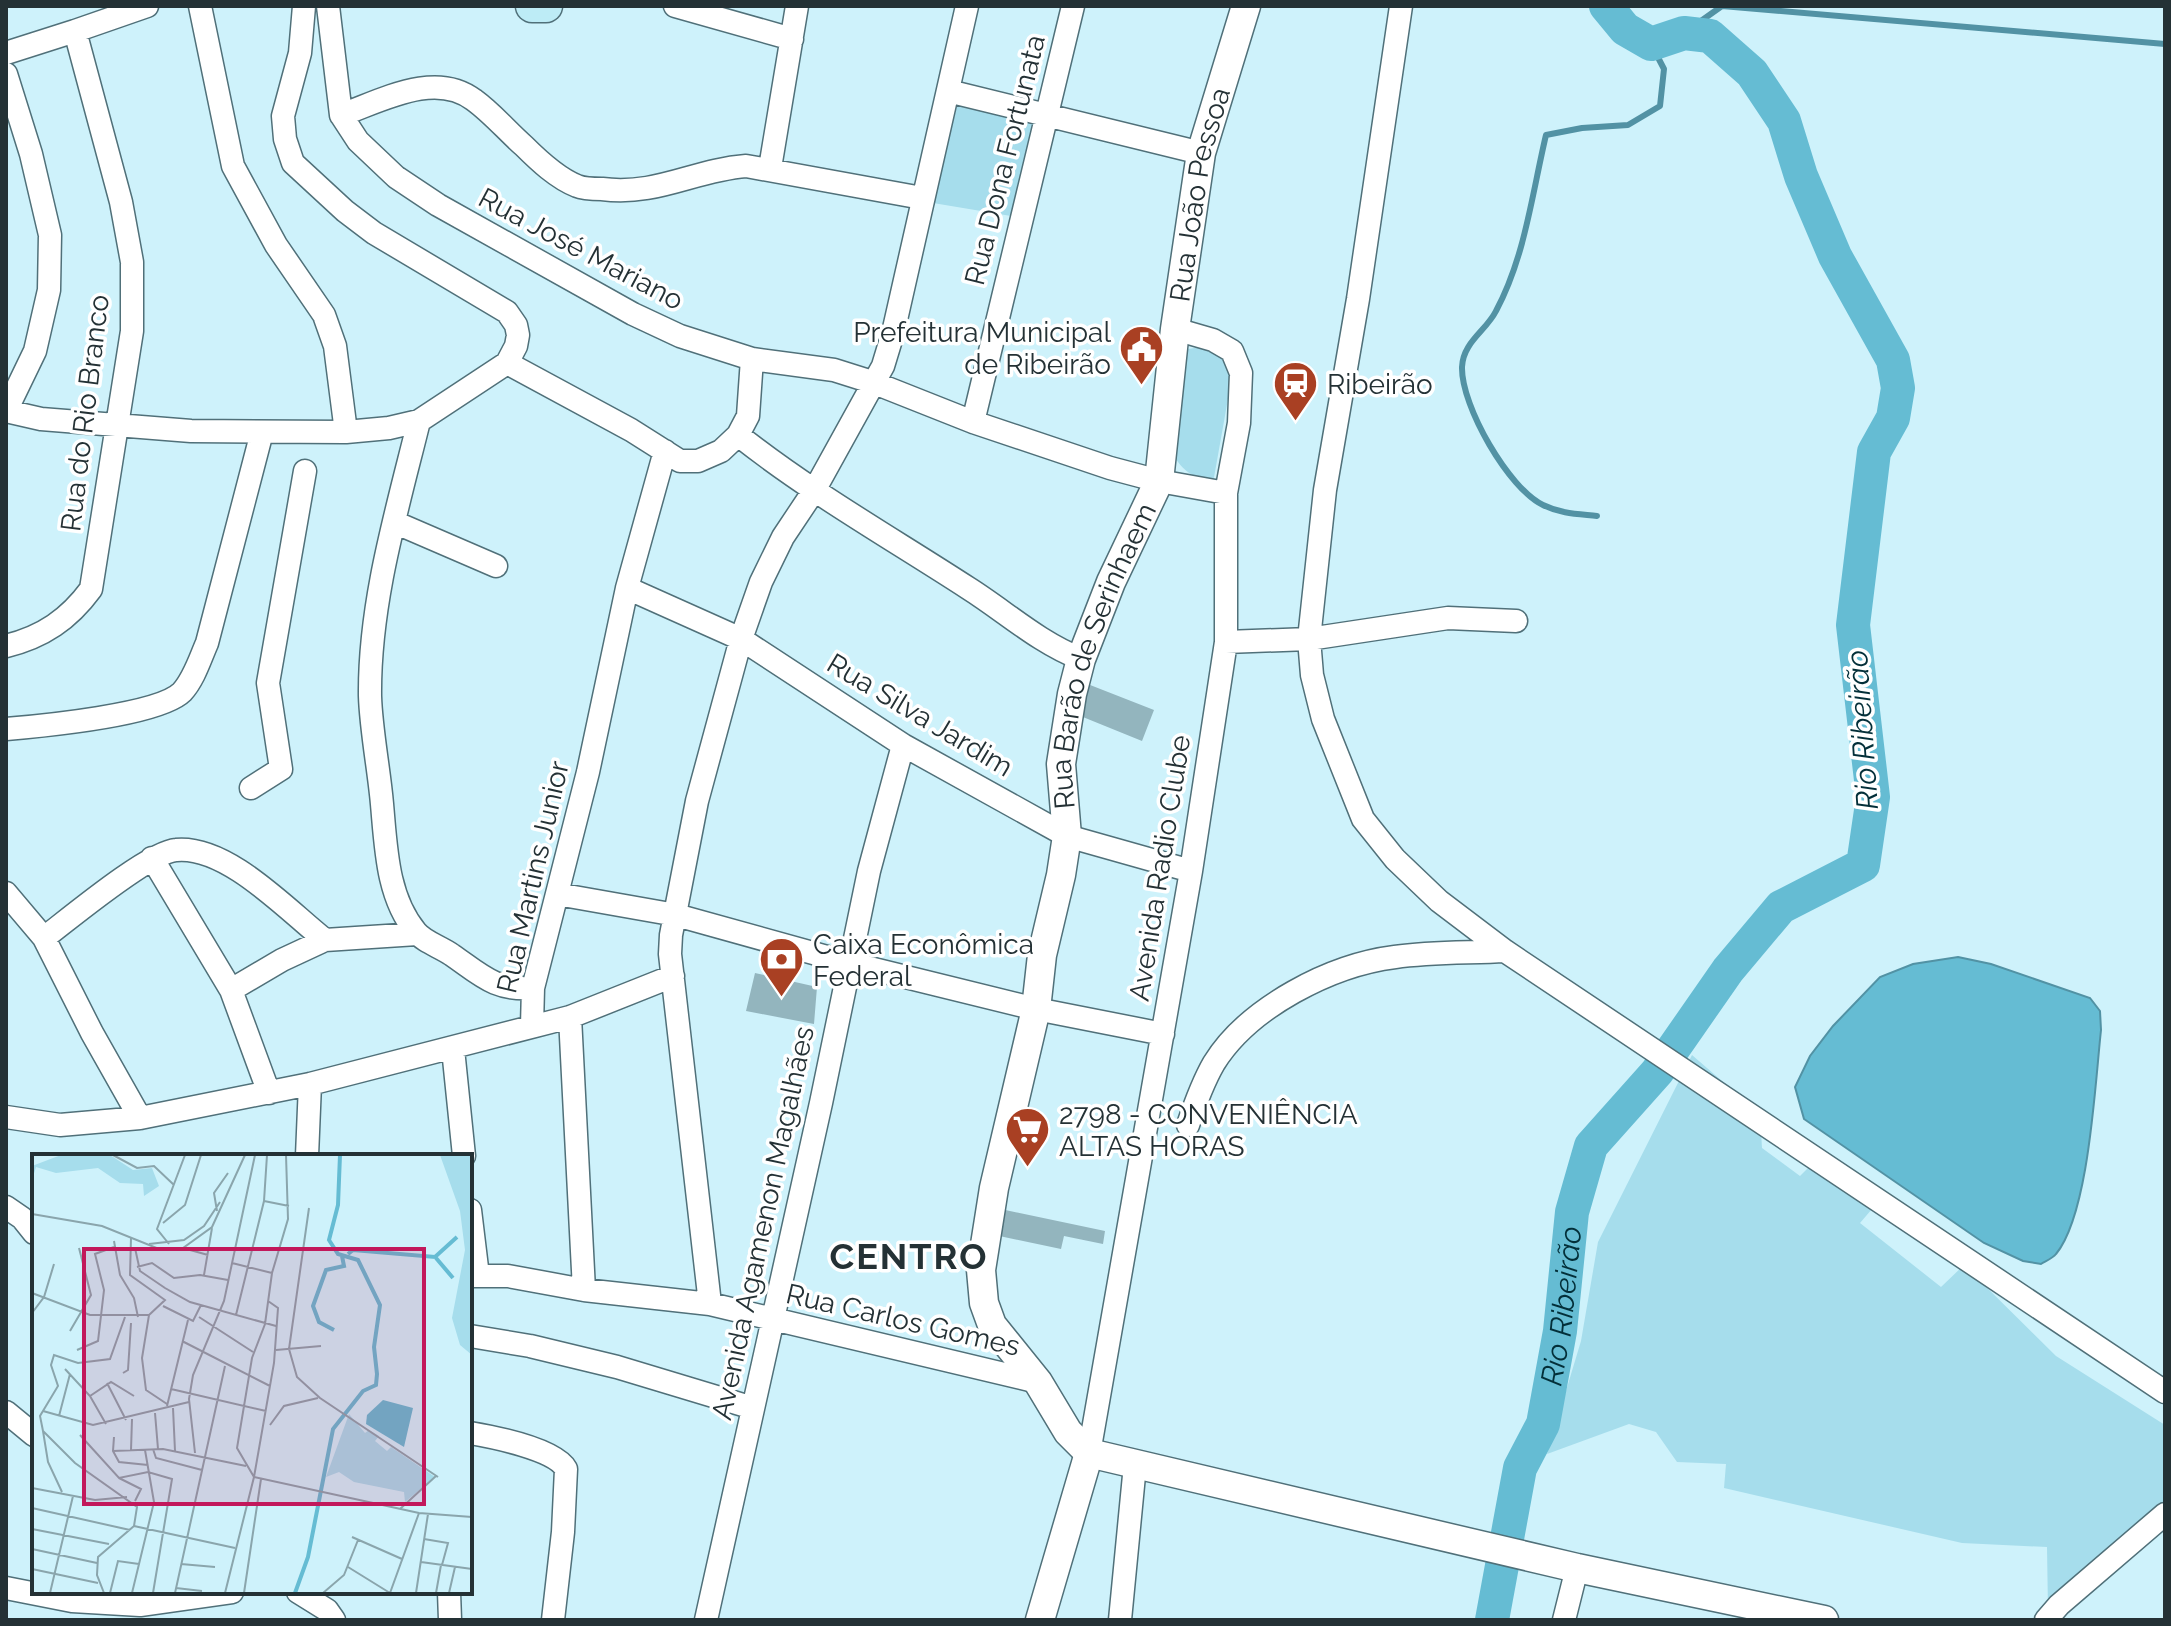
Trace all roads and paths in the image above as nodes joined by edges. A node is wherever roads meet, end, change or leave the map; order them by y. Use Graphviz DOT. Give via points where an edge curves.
graph roads {
  1 [pos="147,6"];
  2 [pos="200,6"];
  3 [pos="304,6"];
  4 [pos="328,6"];
  5 [pos="532,6"];
  6 [pos="546,6"];
  7 [pos="675,6"];
  8 [pos="797,6"];
  9 [pos="967,6"];
  10 [pos="1073,6"];
  11 [pos="1246,6"];
  12 [pos="1401,6"];
  13 [pos="75,31"];
  14 [pos="792,39"];
  15 [pos="6,53"];
  16 [pos="6,74"];
  17 [pos="948,91"];
  18 [pos="341,115"];
  19 [pos="1045,115"];
  20 [pos="1201,153"];
  21 [pos="770,168"];
  22 [pos="922,198"];
  23 [pos="1175,329"];
  24 [pos="752,359"];
  25 [pos="507,363"];
  26 [pos="872,382"];
  27 [pos="6,411"];
  28 [pos="419,421"];
  29 [pos="973,422"];
  30 [pos="118,424"];
  31 [pos="262,432"];
  32 [pos="346,432"];
  33 [pos="738,435"];
  34 [pos="665,451"];
  35 [pos="305,471"];
  36 [pos="1159,481"];
  37 [pos="815,489"];
  38 [pos="1226,493"];
  39 [pos="394,522"];
  40 [pos="496,566"];
  41 [pos="627,588"];
  42 [pos="1516,621"];
  43 [pos="741,639"];
  44 [pos="1309,639"];
  45 [pos="1226,642"];
  46 [pos="6,646"];
  47 [pos="1081,659"];
  48 [pos="6,729"];
  49 [pos="903,745"];
  50 [pos="251,788"];
  51 [pos="1067,836"];
  52 [pos="152,858"];
  53 [pos="1191,871"];
  54 [pos="6,893"];
  55 [pos="557,894"];
  56 [pos="676,915"];
  57 [pos="417,934"];
  58 [pos="44,938"];
  59 [pos="325,940"];
  60 [pos="1505,951"];
  61 [pos="849,963"];
  62 [pos="673,976"];
  63 [pos="533,988"];
  64 [pos="231,990"];
  65 [pos="1036,1009"];
  66 [pos="570,1017"];
  67 [pos="532,1026"];
  68 [pos="1163,1034"];
  69 [pos="453,1049"];
  70 [pos="310,1084"];
  71 [pos="269,1093"];
  72 [pos="6,1117"];
  73 [pos="140,1118"];
  74 [pos="1188,1125"];
  75 [pos="307,1154"];
  76 [pos="464,1154"];
  77 [pos="6,1207"];
  78 [pos="32,1230"];
  79 [pos="472,1243"];
  80 [pos="474,1276"];
  81 [pos="584,1290"];
  82 [pos="710,1304"];
  83 [pos="772,1320"];
  84 [pos="472,1336"];
  85 [pos="1038,1382"];
  86 [pos="2165,1392"];
  87 [pos="753,1408"];
  88 [pos="6,1412"];
  89 [pos="32,1433"];
  90 [pos="472,1433"];
  91 [pos="1089,1453"];
  92 [pos="1135,1465"];
  93 [pos="2165,1514"];
  94 [pos="1577,1568"];
  95 [pos="6,1588"];
  96 [pos="32,1593"];
  97 [pos="36,1594"];
  98 [pos="218,1594"];
  99 [pos="303,1594"];
  100 [pos="449,1594"];
  101 [pos="333,1607"];
  102 [pos="450,1620"];
  103 [pos="553,1620"];
  104 [pos="706,1620"];
  105 [pos="1040,1620"];
  106 [pos="1120,1620"];
  107 [pos="1564,1620"];
  108 [pos="1824,1620"];
  109 [pos="2046,1620"];
  1 -- 13 [label="street"];
  2 -- 32 [label="street" via="233,166 276,245 324,315 335,346"];
  3 -- 25 [label="street" via="300,53 283,116 293,163 374,233 507,312 518,335"];
  4 -- 18 [label="street, Rua José Mariano"];
  5 -- 6 [label="main road"];
  7 -- 14 [label="street"];
  8 -- 14 [label="street"];
  9 -- 17 [label="street"];
  10 -- 19 [label="street, Rua Dona Fortunata"];
  11 -- 20 [label="street, Rua João Pessoa"];
  12 -- 44 [label="street" via="1325,490"];
  13 -- 15 [label="street"];
  13 -- 30 [label="street, Rua do Rio Branco" via="132,262 132,331"];
  14 -- 21 [label="street"];
  16 -- 27 [label="street" via="50,235 49,290 35,351"];
  17 -- 19 [label="street"];
  17 -- 22 [label="street"];
  18 -- 21 [label="street" via="412,90 460,91 544,166 578,187 662,187 724,167"];
  18 -- 24 [label="street, Rua José Mariano" via="382,165 438,205 633,314"];
  19 -- 20 [label="street"];
  19 -- 29 [label="street, Rua Dona Fortunata"];
  20 -- 23 [label="street, Rua João Pessoa"];
  21 -- 22 [label="street"];
  22 -- 26 [label="street" via="893,333"];
  23 -- 36 [label="street, Rua João Pessoa"];
  23 -- 38 [label="street, Avenida Radio Clube" via="1232,351 1241,373 1239,423"];
  24 -- 26 [label="street, Rua José Mariano" via="834,370"];
  24 -- 33 [label="street" via="748,416"];
  25 -- 28 [label="street"];
  25 -- 34 [label="street"];
  26 -- 29 [label="street, Rua José Mariano"];
  26 -- 37 [label="street"];
  27 -- 30 [label="street"];
  28 -- 32 [label="street"];
  28 -- 39 [label="street"];
  29 -- 36 [label="street, Rua José Mariano"];
  30 -- 31 [label="street"];
  30 -- 46 [label="street, Rua do Rio Branco" via="91,589 64,619"];
  31 -- 32 [label="street"];
  31 -- 48 [label="street" via="207,643 182,692 167,703 91,719"];
  33 -- 34 [label="street" via="721,451 698,461 680,461"];
  33 -- 37 [label="street"];
  34 -- 41 [label="street, Rua Martins Junior"];
  35 -- 50 [label="street" via="268,683 281,769"];
  36 -- 38 [label="street, Rua José Mariano"];
  36 -- 47 [label="street, Rua Barão de Serinhaem"];
  37 -- 43 [label="street" via="783,537"];
  37 -- 47 [label="street" via="1048,645"];
  38 -- 45 [label="street, Avenida Radio Clube"];
  39 -- 40 [label="street"];
  39 -- 57 [label="street" via="376,619 370,697 386,854 397,900"];
  41 -- 43 [label="street, Rua Silva Jardim"];
  41 -- 55 [label="street, Rua Martins Junior"];
  42 -- 44 [label="street" via="1448,618"];
  43 -- 49 [label="street, Rua Silva Jardim"];
  43 -- 56 [label="street" via="697,801"];
  44 -- 45 [label="street"];
  44 -- 60 [label="street" via="1323,719 1363,819 1439,901"];
  45 -- 53 [label="street, Avenida Radio Clube"];
  47 -- 51 [label="street, Rua Barão de Serinhaem" via="1061,764"];
  49 -- 51 [label="street, Rua Silva Jardim"];
  49 -- 61 [label="street, Avenida Agamenon Magalhães"];
  51 -- 53 [label="street, Rua Silva Jardim"];
  51 -- 65 [label="street, Rua Barão de Serinhaem"];
  52 -- 58 [label="street"];
  52 -- 59 [label="street" via="175,850 201,852 229,863"];
  52 -- 64 [label="street"];
  53 -- 68 [label="street, Avenida Radio Clube"];
  54 -- 58 [label="street"];
  55 -- 56 [label="street"];
  55 -- 63 [label="street, Rua Martins Junior"];
  56 -- 61 [label="street"];
  56 -- 62 [label="street"];
  57 -- 59 [label="street"];
  57 -- 63 [label="street" via="495,984 513,990"];
  58 -- 73 [label="street"];
  59 -- 64 [label="street"];
  60 -- 74 [label="street" via="1420,955 1359,965 1275,1002 1214,1063"];
  60 -- 86 [label="street"];
  61 -- 65 [label="street"];
  61 -- 83 [label="street, Avenida Agamenon Magalhães"];
  62 -- 66 [label="street"];
  62 -- 82 [label="street"];
  63 -- 67 [label="street, Rua Martins Junior"];
  64 -- 71 [label="street"];
  65 -- 68 [label="street"];
  65 -- 85 [label="street, Rua Barão de Serinhaem" via="994,1188 981,1270 992,1325"];
  66 -- 67 [label="street"];
  66 -- 81 [label="street"];
  67 -- 69 [label="street, Rua Martins Junior"];
  68 -- 91 [label="street, Avenida Radio Clube"];
  69 -- 70 [label="street, Rua Martins Junior"];
  69 -- 76 [label="street"];
  70 -- 71 [label="street, Rua Martins Junior"];
  70 -- 75 [label="street"];
  71 -- 73 [label="street, Rua Martins Junior"];
  72 -- 73 [label="street, Rua Martins Junior" via="60,1125"];
  77 -- 78 [label="street"];
  79 -- 80 [label="street"];
  80 -- 81 [label="street, Rua Carlos Gomes" via="508,1276"];
  81 -- 82 [label="street, Rua Carlos Gomes"];
  82 -- 83 [label="street, Rua Carlos Gomes"];
  83 -- 85 [label="street, Rua Carlos Gomes"];
  83 -- 87 [label="street, Avenida Agamenon Magalhães"];
  84 -- 87 [label="street" via="617,1367"];
  85 -- 91 [label="street, Rua Barão de Serinhaem" via="1068,1432"];
  87 -- 104 [label="street, Avenida Agamenon Magalhães"];
  88 -- 89 [label="street"];
  90 -- 103 [label="street" via="563,1463 567,1479"];
  91 -- 92 [label="street"];
  91 -- 105 [label="street"];
  92 -- 94 [label="street"];
  92 -- 106 [label="street"];
  93 -- 109 [label="street"];
  94 -- 107 [label="street"];
  94 -- 108 [label="street"];
  95 -- 96 [label="street"];
  97 -- 98 [label="street" via="140,1605"];
  99 -- 101 [label="street"];
  100 -- 102 [label="street"];
}
